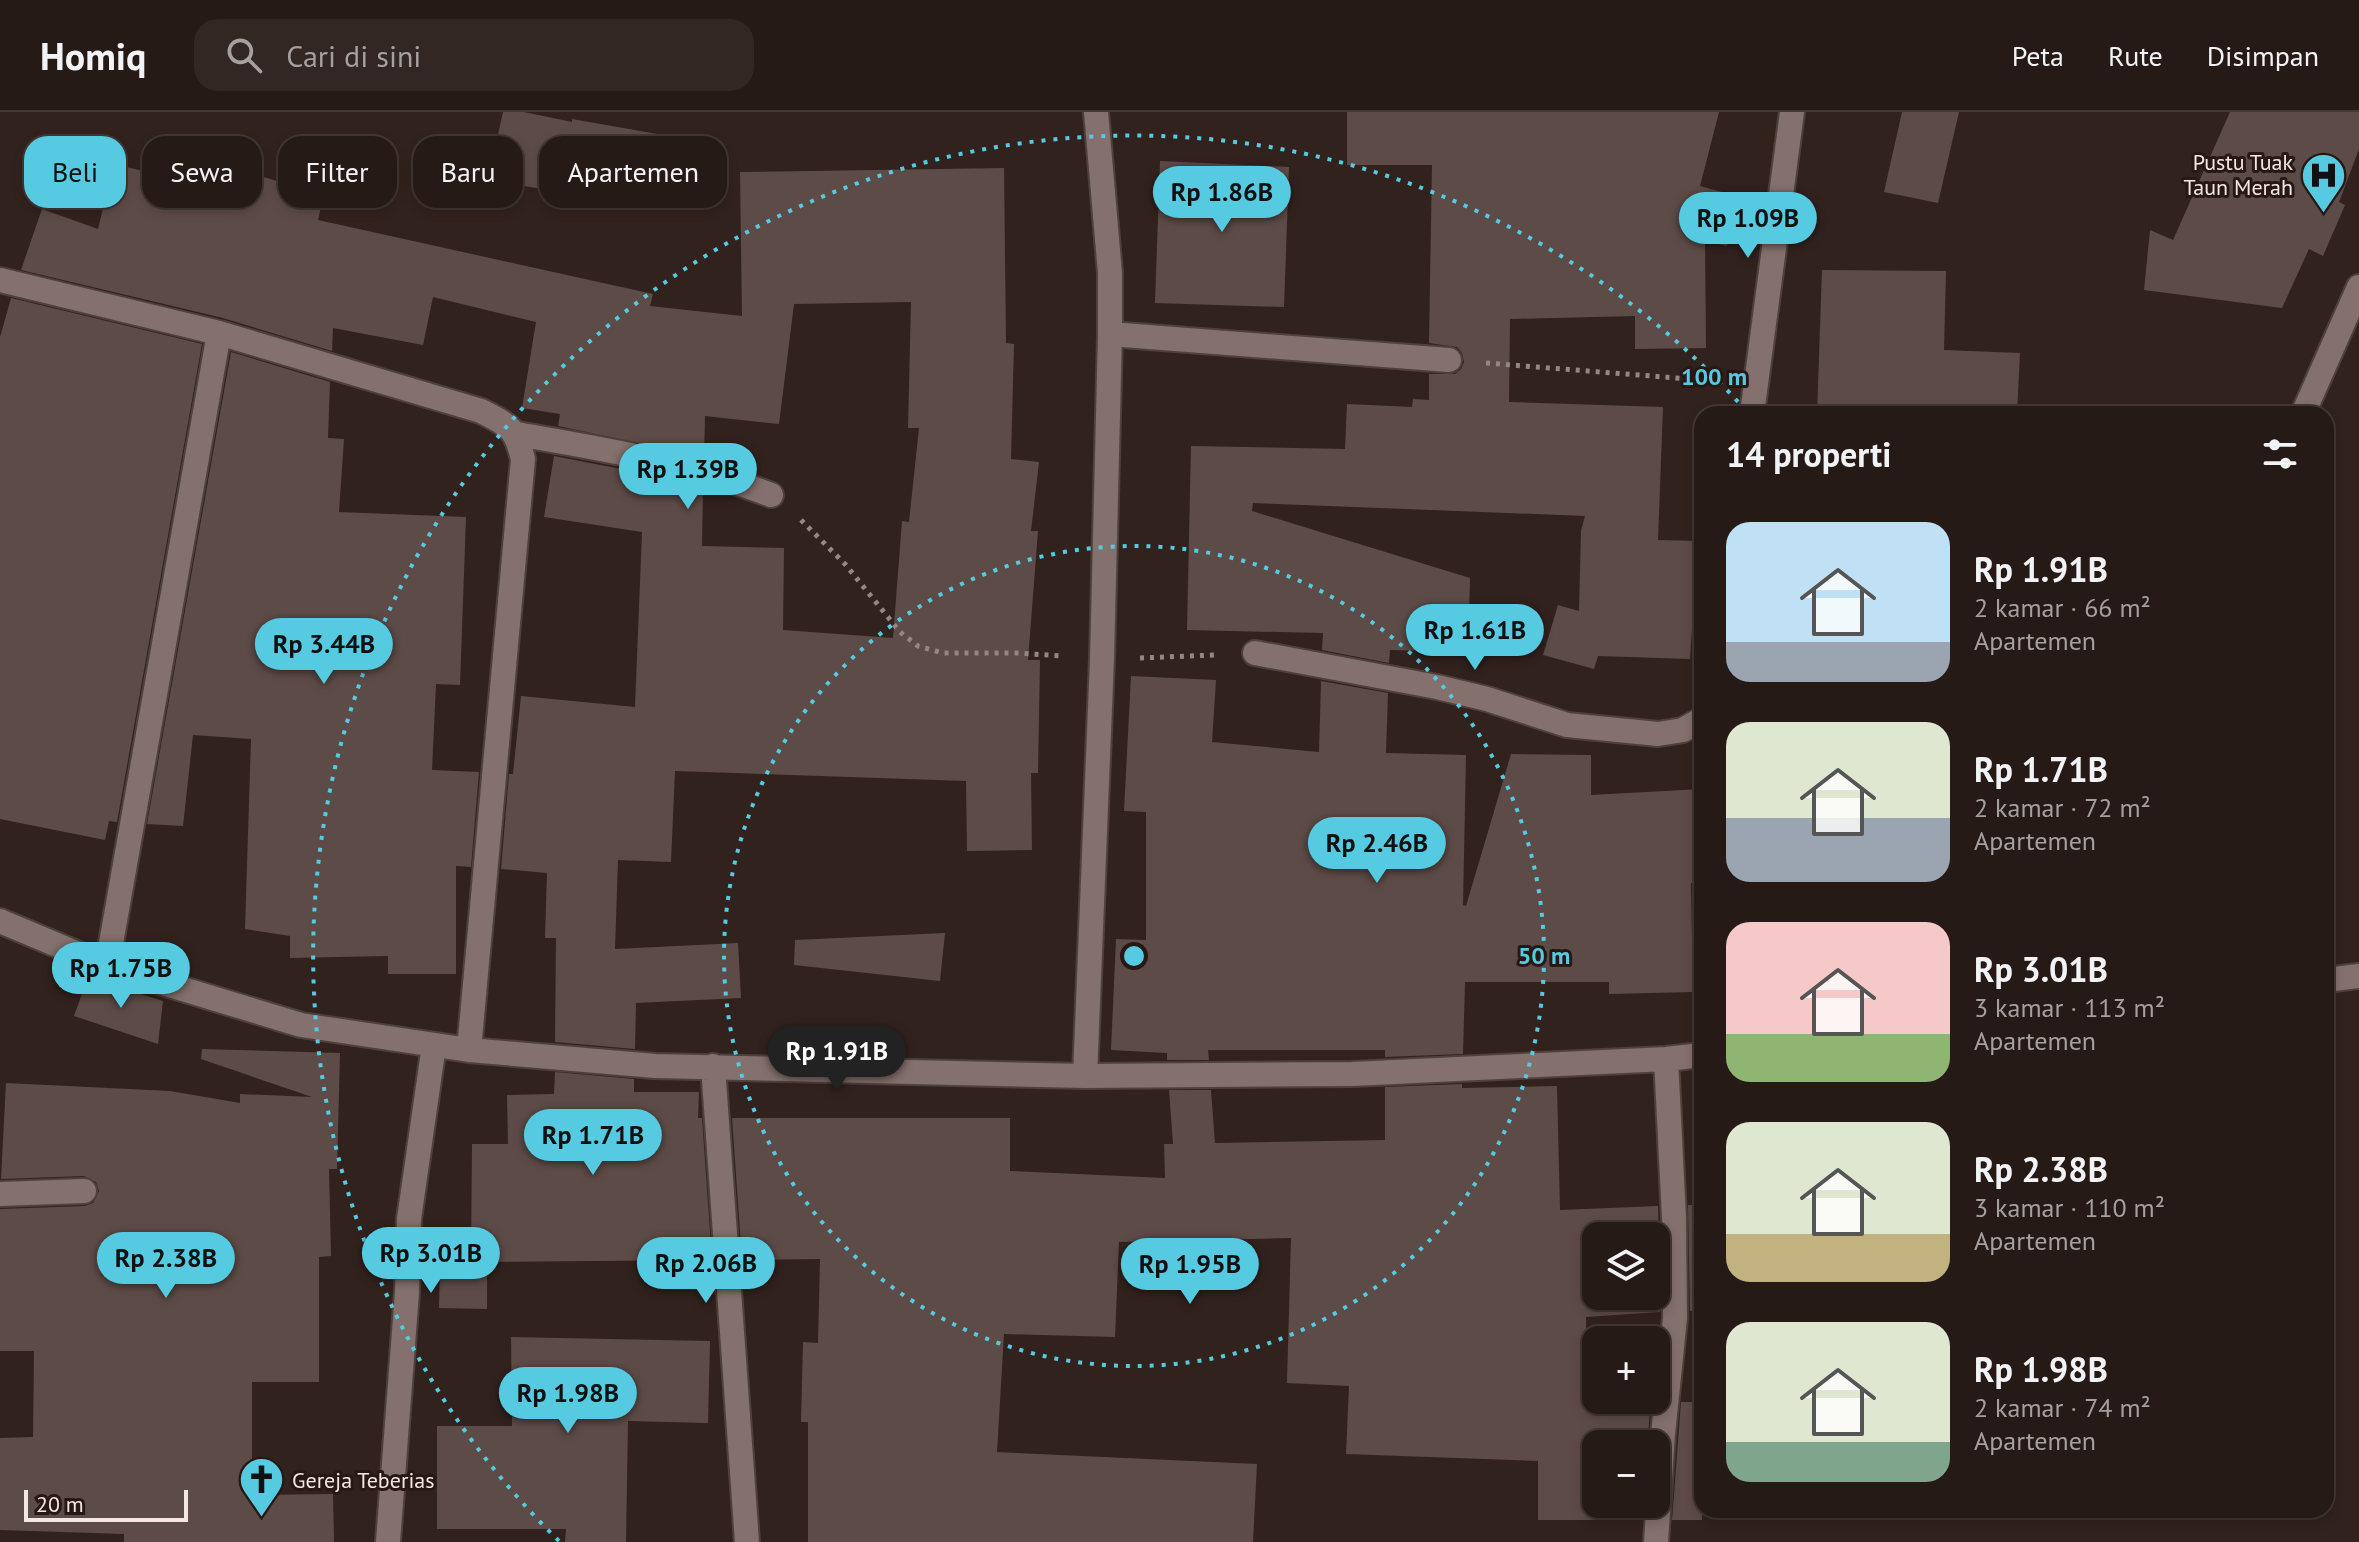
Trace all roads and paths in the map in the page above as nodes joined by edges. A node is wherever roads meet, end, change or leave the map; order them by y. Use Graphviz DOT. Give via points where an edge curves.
graph roads {
  1 [pos="1096,112"];
  2 [pos="1792,112"];
  3 [pos="0,280"];
  4 [pos="2359,287"];
  5 [pos="219,333"];
  6 [pos="1110,334"];
  7 [pos="1449,360"];
  8 [pos="1756,384"];
  9 [pos="1753,406"];
  10 [pos="2307,406"];
  11 [pos="517,434"];
  12 [pos="771,495"];
  13 [pos="1255,653"];
  14 [pos="1102,659"];
  15 [pos="1694,724"];
  16 [pos="0,921"];
  17 [pos="107,966"];
  18 [pos="2359,976"];
  19 [pos="2334,979"];
  20 [pos="434,1045"];
  21 [pos="469,1050"];
  22 [pos="1694,1056"];
  23 [pos="1666,1059"];
  24 [pos="713,1066"];
  25 [pos="1085,1076"];
  26 [pos="84,1191"];
  27 [pos="0,1194"];
  28 [pos="388,1542"];
  29 [pos="747,1542"];
  30 [pos="1656,1542"];
  1 -- 6 [label="street"];
  2 -- 8 [label="street"];
  3 -- 5 [label="street"];
  4 -- 10 [label="street"];
  5 -- 11 [label="street" via="481,411"];
  5 -- 17 [label="street"];
  6 -- 7 [label="street"];
  6 -- 14 [label="street"];
  7 -- 8 [label="path"];
  8 -- 9 [label="street"];
  11 -- 12 [label="street" via="628,453"];
  11 -- 21 [label="street" via="523,459"];
  12 -- 14 [label="path" via="808,525 918,646 943,653"];
  13 -- 14 [label="path"];
  13 -- 15 [label="street" via="1449,690 1567,725 1658,734"];
  14 -- 25 [label="street"];
  16 -- 17 [label="street"];
  17 -- 20 [label="street" via="301,1025"];
  18 -- 19 [label="street"];
  20 -- 21 [label="street"];
  20 -- 28 [label="street" via="409,1219"];
  21 -- 24 [label="street"];
  22 -- 23 [label="street"];
  23 -- 25 [label="street" via="1352,1074"];
  23 -- 30 [label="street" via="1675,1318"];
  24 -- 25 [label="street"];
  24 -- 29 [label="street"];
  26 -- 27 [label="street"];
}
